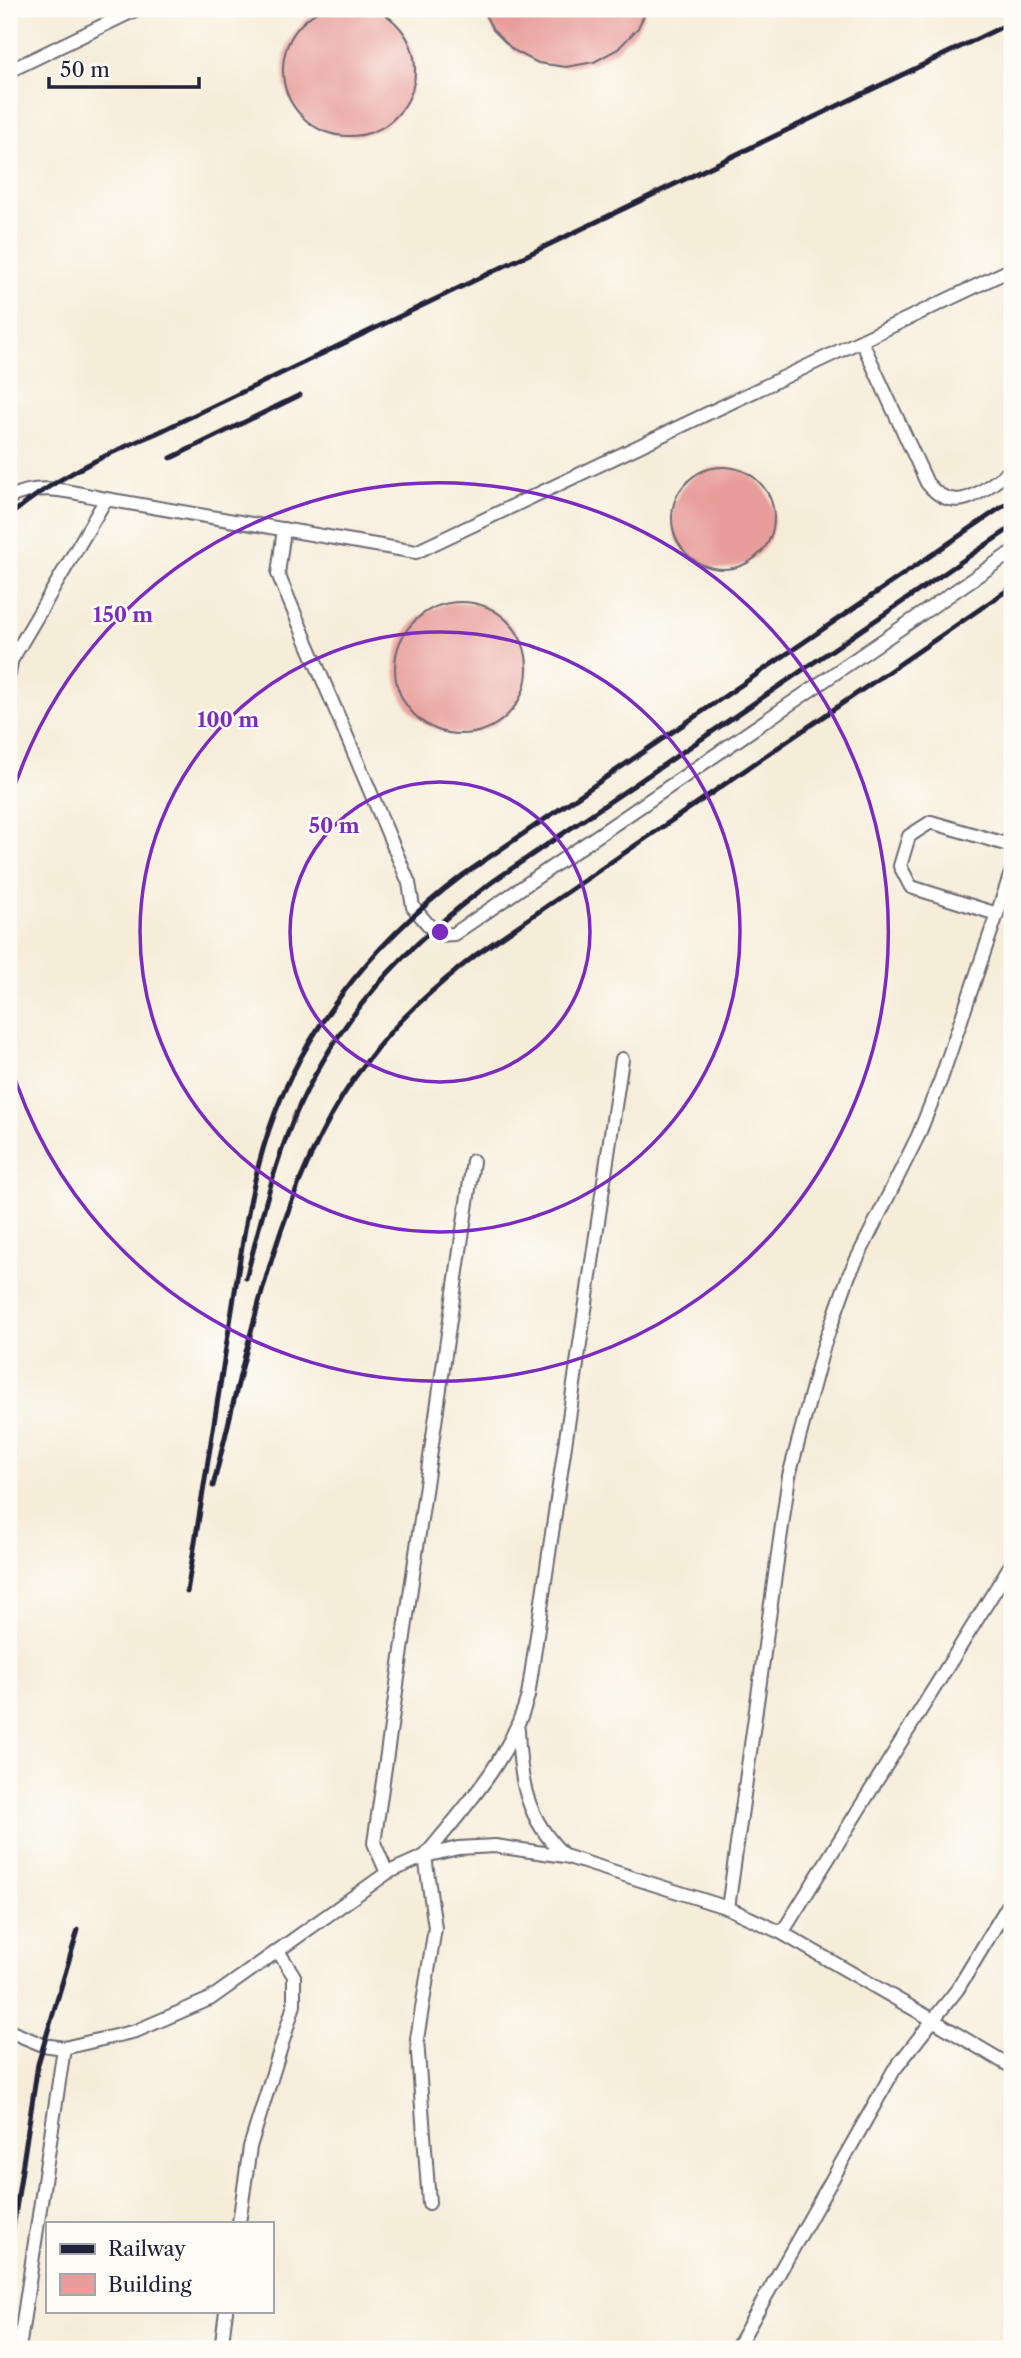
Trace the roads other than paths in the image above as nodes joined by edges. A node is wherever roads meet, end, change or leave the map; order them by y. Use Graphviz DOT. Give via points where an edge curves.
graph roads {
  1 [pos="137,9"];
  2 [pos="9,71"];
  3 [pos="1012,269"];
  4 [pos="862,342"];
  5 [pos="1012,470"];
  6 [pos="9,498"];
  7 [pos="106,499"];
  8 [pos="284,530"];
  9 [pos="1012,552"];
  10 [pos="9,675"];
  11 [pos="1012,846"];
  12 [pos="1012,870"];
  13 [pos="997,914"];
  14 [pos="622,1059"];
  15 [pos="473,1161"];
  16 [pos="1012,1563"];
  17 [pos="519,1730"];
  18 [pos="425,1856"];
  19 [pos="565,1856"];
  20 [pos="387,1873"];
  21 [pos="1012,1899"];
  22 [pos="728,1908"];
  23 [pos="782,1933"];
  24 [pos="278,1951"];
  25 [pos="933,2020"];
  26 [pos="9,2031"];
  27 [pos="64,2048"];
  28 [pos="1012,2067"];
  29 [pos="429,2203"];
  30 [pos="239,2222"];
  31 [pos="226,2312"];
  32 [pos="19,2349"];
  33 [pos="221,2349"];
  34 [pos="736,2349"];
  1 -- 2 [label="lane"];
  3 -- 4 [label="lane"];
  4 -- 5 [label="lane" via="927,483 937,495 948,501 973,496"];
  4 -- 8 [label="lane" via="416,552"];
  6 -- 7 [label="lane" via="38,487"];
  7 -- 8 [label="lane"];
  7 -- 10 [label="lane" via="11,662"];
  8 -- 9 [label="lane" via="278,574 409,883 413,907 443,937 454,934"];
  11 -- 13 [label="lane" via="931,822 909,836 900,866 911,887"];
  12 -- 13 [label="lane"];
  13 -- 22 [label="lane" via="942,1079 849,1275 820,1358 789,1476"];
  14 -- 17 [label="lane" via="528,1696"];
  15 -- 20 [label="lane" via="374,1843"];
  16 -- 23 [label="lane"];
  17 -- 18 [label="lane" via="481,1789"];
  17 -- 19 [label="lane" via="520,1777 532,1811 547,1839"];
  18 -- 19 [label="lane" via="495,1846"];
  18 -- 20 [label="lane"];
  18 -- 29 [label="lane" via="435,1928 417,2039"];
  19 -- 22 [label="lane"];
  20 -- 24 [label="lane"];
  21 -- 25 [label="lane" via="957,1990"];
  22 -- 23 [label="lane"];
  23 -- 25 [label="lane"];
  24 -- 27 [label="lane" via="210,1999 136,2031"];
  24 -- 30 [label="lane" via="294,1976 294,2005 250,2147"];
  25 -- 28 [label="lane"];
  25 -- 34 [label="lane" via="894,2070"];
  26 -- 27 [label="lane"];
  27 -- 32 [label="lane"];
  31 -- 33 [label="lane"];
}
